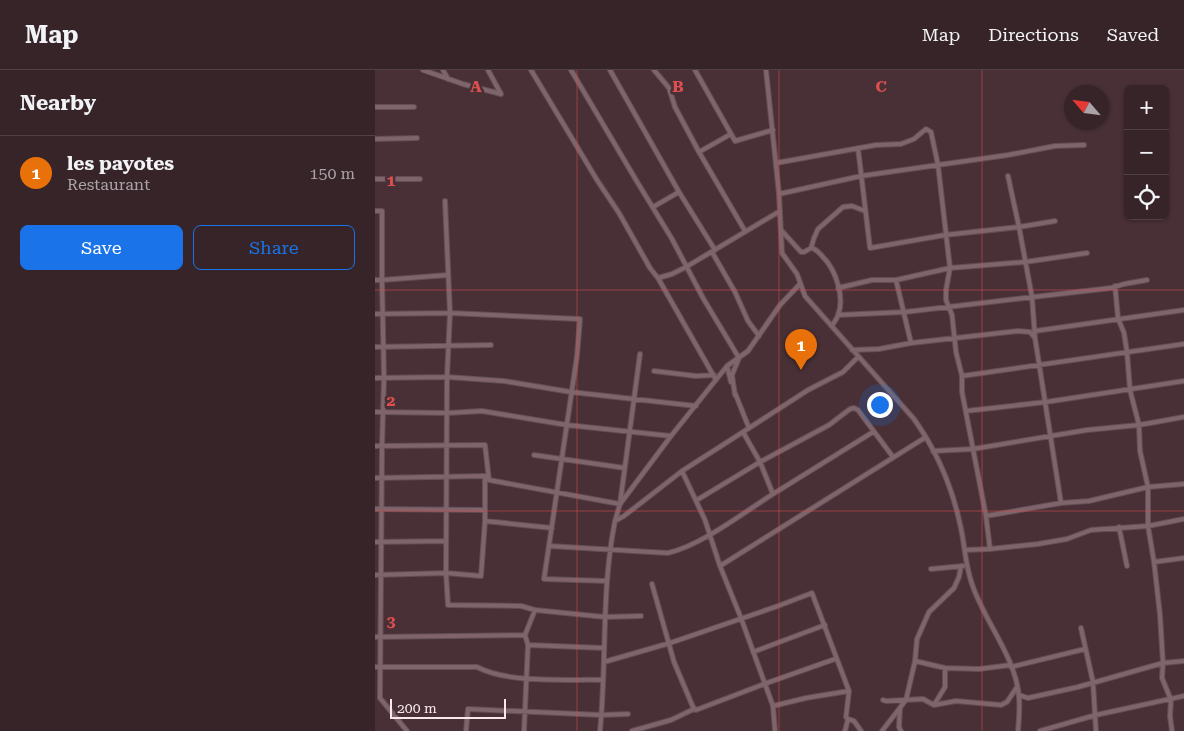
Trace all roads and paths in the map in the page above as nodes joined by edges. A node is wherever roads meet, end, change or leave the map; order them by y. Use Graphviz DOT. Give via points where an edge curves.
graph roads {
  1 [pos="423,70"];
  2 [pos="443,70"];
  3 [pos="488,70"];
  4 [pos="531,70"];
  5 [pos="571,70"];
  6 [pos="609,70"];
  7 [pos="654,70"];
  8 [pos="695,70"];
  9 [pos="766,70"];
  10 [pos="448,79"];
  11 [pos="375,107"];
  12 [pos="413,107"];
  13 [pos="773,130"];
  14 [pos="731,134"];
  15 [pos="417,138"];
  16 [pos="375,139"];
  17 [pos="1084,145"];
  18 [pos="858,148"];
  19 [pos="699,152"];
  20 [pos="776,163"];
  21 [pos="938,165"];
  22 [pos="861,176"];
  23 [pos="1007,176"];
  24 [pos="375,178"];
  25 [pos="420,179"];
  26 [pos="679,192"];
  27 [pos="779,194"];
  28 [pos="445,201"];
  29 [pos="653,208"];
  30 [pos="375,211"];
  31 [pos="780,211"];
  32 [pos="865,211"];
  33 [pos="1055,221"];
  34 [pos="1019,228"];
  35 [pos="745,231"];
  36 [pos="781,231"];
  37 [pos="945,235"];
  38 [pos="811,248"];
  39 [pos="714,251"];
  40 [pos="1087,253"];
  41 [pos="1025,262"];
  42 [pos="686,267"];
  43 [pos="950,268"];
  44 [pos="448,276"];
  45 [pos="658,278"];
  46 [pos="375,280"];
  47 [pos="382,280"];
  48 [pos="896,280"];
  49 [pos="1147,280"];
  50 [pos="800,284"];
  51 [pos="1115,286"];
  52 [pos="838,288"];
  53 [pos="1032,297"];
  54 [pos="949,307"];
  55 [pos="1184,310"];
  56 [pos="905,312"];
  57 [pos="451,313"];
  58 [pos="375,314"];
  59 [pos="383,314"];
  60 [pos="838,315"];
  61 [pos="1118,318"];
  62 [pos="832,326"];
  63 [pos="1035,331"];
  64 [pos="759,336"];
  65 [pos="955,338"];
  66 [pos="1035,338"];
  67 [pos="911,343"];
  68 [pos="1184,344"];
  69 [pos="491,345"];
  70 [pos="448,346"];
  71 [pos="375,347"];
  72 [pos="384,347"];
  73 [pos="852,350"];
  74 [pos="1127,352"];
  75 [pos="640,354"];
  76 [pos="858,356"];
  77 [pos="739,358"];
  78 [pos="727,366"];
  79 [pos="1040,366"];
  80 [pos="654,371"];
  81 [pos="714,375"];
  82 [pos="962,376"];
  83 [pos="375,378"];
  84 [pos="384,378"];
  85 [pos="447,378"];
  86 [pos="717,380"];
  87 [pos="1184,381"];
  88 [pos="1130,390"];
  89 [pos="571,392"];
  90 [pos="735,394"];
  91 [pos="634,399"];
  92 [pos="1046,402"];
  93 [pos="696,406"];
  94 [pos="966,411"];
  95 [pos="375,412"];
  96 [pos="383,412"];
  97 [pos="448,413"];
  98 [pos="1184,417"];
  99 [pos="567,425"];
  100 [pos="1139,425"];
  101 [pos="749,428"];
  102 [pos="630,432"];
  103 [pos="743,432"];
  104 [pos="873,432"];
  105 [pos="671,436"];
  106 [pos="1050,436"];
  107 [pos="927,437"];
  108 [pos="448,445"];
  109 [pos="375,446"];
  110 [pos="382,446"];
  111 [pos="973,449"];
  112 [pos="933,451"];
  113 [pos="534,455"];
  114 [pos="893,457"];
  115 [pos="561,460"];
  116 [pos="760,462"];
  117 [pos="625,468"];
  118 [pos="682,471"];
  119 [pos="485,476"];
  120 [pos="375,478"];
  121 [pos="382,478"];
  122 [pos="448,478"];
  123 [pos="489,480"];
  124 [pos="1184,484"];
  125 [pos="1148,487"];
  126 [pos="557,494"];
  127 [pos="773,494"];
  128 [pos="697,500"];
  129 [pos="1061,503"];
  130 [pos="619,504"];
  131 [pos="375,509"];
  132 [pos="382,509"];
  133 [pos="485,510"];
  134 [pos="448,511"];
  135 [pos="986,516"];
  136 [pos="1184,519"];
  137 [pos="485,521"];
  138 [pos="615,521"];
  139 [pos="1148,526"];
  140 [pos="1119,527"];
  141 [pos="552,528"];
  142 [pos="710,534"];
  143 [pos="382,541"];
  144 [pos="375,542"];
  145 [pos="447,542"];
  146 [pos="549,546"];
  147 [pos="609,548"];
  148 [pos="990,549"];
  149 [pos="965,550"];
  150 [pos="1184,558"];
  151 [pos="1154,562"];
  152 [pos="720,566"];
  153 [pos="961,566"];
  154 [pos="966,566"];
  155 [pos="1127,566"];
  156 [pos="931,569"];
  157 [pos="446,573"];
  158 [pos="375,575"];
  159 [pos="381,575"];
  160 [pos="607,581"];
  161 [pos="652,584"];
  162 [pos="375,608"];
  163 [pos="381,608"];
  164 [pos="535,610"];
  165 [pos="641,616"];
  166 [pos="605,617"];
  167 [pos="741,618"];
  168 [pos="825,625"];
  169 [pos="1081,628"];
  170 [pos="525,635"];
  171 [pos="375,637"];
  172 [pos="381,637"];
  173 [pos="669,643"];
  174 [pos="528,645"];
  175 [pos="604,648"];
  176 [pos="1085,649"];
  177 [pos="753,652"];
  178 [pos="835,659"];
  179 [pos="915,661"];
  180 [pos="1184,661"];
  181 [pos="604,662"];
  182 [pos="1163,663"];
  183 [pos="1011,666"];
  184 [pos="375,667"];
  185 [pos="381,667"];
  186 [pos="945,668"];
  187 [pos="526,679"];
  188 [pos="603,680"];
  189 [pos="1093,682"];
  190 [pos="764,684"];
  191 [pos="1017,688"];
  192 [pos="849,691"];
  193 [pos="1019,695"];
  194 [pos="1184,696"];
  195 [pos="883,700"];
  196 [pos="906,700"];
  197 [pos="1171,700"];
  198 [pos="934,704"];
  199 [pos="773,706"];
  200 [pos="694,709"];
  201 [pos="901,709"];
  202 [pos="524,713"];
  203 [pos="628,714"];
  204 [pos="601,715"];
  205 [pos="1096,715"];
  206 [pos="848,719"];
  207 [pos="407,731"];
  208 [pos="465,731"];
  209 [pos="524,731"];
  210 [pos="600,731"];
  211 [pos="632,731"];
  212 [pos="775,731"];
  213 [pos="845,731"];
  214 [pos="861,731"];
  215 [pos="882,731"];
  216 [pos="901,731"];
  217 [pos="1018,731"];
  218 [pos="1040,731"];
  219 [pos="1096,731"];
  220 [pos="1171,731"];
  1 -- 10 [label="street"];
  2 -- 10 [label="street"];
  3 -- 10 [label="street" via="501,94"];
  4 -- 45 [label="street"];
  5 -- 29 [label="street"];
  6 -- 26 [label="street"];
  7 -- 19 [label="street" via="669,88 675,107"];
  8 -- 14 [label="street"];
  9 -- 13 [label="street"];
  11 -- 12 [label="street"];
  13 -- 14 [label="street" via="735,141"];
  13 -- 20 [label="street"];
  14 -- 19 [label="street"];
  15 -- 16 [label="street"];
  17 -- 21 [label="street" via="1055,146"];
  18 -- 20 [label="street"];
  18 -- 21 [label="street" via="901,144 915,140 927,130 931,132"];
  18 -- 22 [label="street"];
  19 -- 35 [label="street"];
  20 -- 27 [label="street"];
  21 -- 22 [label="street"];
  21 -- 37 [label="street"];
  22 -- 27 [label="street"];
  22 -- 32 [label="street"];
  23 -- 34 [label="street"];
  24 -- 25 [label="street"];
  26 -- 29 [label="street"];
  26 -- 39 [label="street"];
  27 -- 31 [label="street"];
  28 -- 44 [label="street"];
  29 -- 42 [label="street"];
  30 -- 47 [label="street" via="382,211"];
  31 -- 35 [label="street"];
  31 -- 36 [label="street"];
  32 -- 37 [label="street" via="870,248"];
  32 -- 38 [label="street" via="852,206 843,207 818,229"];
  33 -- 34 [label="street"];
  34 -- 37 [label="street"];
  34 -- 41 [label="street"];
  35 -- 39 [label="street"];
  36 -- 38 [label="street" via="801,252"];
  36 -- 50 [label="street" via="782,253"];
  37 -- 43 [label="street"];
  38 -- 52 [label="street" via="829,263"];
  39 -- 42 [label="street"];
  39 -- 64 [label="street" via="748,321"];
  40 -- 41 [label="street"];
  41 -- 43 [label="street"];
  41 -- 53 [label="street"];
  42 -- 45 [label="street"];
  42 -- 77 [label="street"];
  43 -- 48 [label="street"];
  43 -- 54 [label="street" via="946,290"];
  44 -- 47 [label="street"];
  44 -- 57 [label="street"];
  45 -- 81 [label="street"];
  46 -- 47 [label="street"];
  47 -- 59 [label="street"];
  48 -- 52 [label="street" via="872,280"];
  48 -- 56 [label="street"];
  49 -- 51 [label="street"];
  50 -- 62 [label="street" via="805,296"];
  50 -- 64 [label="street" via="780,305"];
  51 -- 53 [label="street"];
  51 -- 61 [label="street"];
  52 -- 60 [label="street"];
  53 -- 54 [label="street"];
  53 -- 63 [label="street"];
  54 -- 56 [label="street"];
  54 -- 65 [label="street"];
  55 -- 61 [label="street"];
  56 -- 60 [label="street"];
  56 -- 67 [label="street"];
  57 -- 59 [label="street"];
  57 -- 70 [label="street"];
  57 -- 89 [label="street" via="580,319"];
  58 -- 59 [label="street"];
  59 -- 72 [label="street"];
  60 -- 62 [label="street"];
  61 -- 63 [label="street"];
  61 -- 74 [label="street"];
  62 -- 73 [label="street"];
  63 -- 66 [label="street"];
  64 -- 77 [label="street"];
  65 -- 66 [label="street" via="1027,331"];
  65 -- 67 [label="street"];
  65 -- 82 [label="street"];
  66 -- 79 [label="street"];
  67 -- 73 [label="street"];
  68 -- 74 [label="street"];
  69 -- 70 [label="street"];
  70 -- 72 [label="street"];
  70 -- 85 [label="street"];
  71 -- 72 [label="street"];
  72 -- 84 [label="street"];
  73 -- 76 [label="street"];
  74 -- 79 [label="street"];
  74 -- 88 [label="street"];
  75 -- 91 [label="street"];
  76 -- 101 [label="street" via="843,372"];
  76 -- 107 [label="street"];
  77 -- 78 [label="street"];
  77 -- 90 [label="street" via="732,375"];
  78 -- 86 [label="street"];
  78 -- 90 [label="street"];
  79 -- 82 [label="street"];
  79 -- 92 [label="street"];
  80 -- 81 [label="street"];
  81 -- 86 [label="street"];
  82 -- 94 [label="street"];
  83 -- 84 [label="street"];
  84 -- 85 [label="street"];
  84 -- 96 [label="street"];
  85 -- 89 [label="street" via="504,381"];
  85 -- 97 [label="street"];
  86 -- 93 [label="street"];
  87 -- 88 [label="street"];
  88 -- 92 [label="street"];
  88 -- 100 [label="street"];
  89 -- 91 [label="street"];
  89 -- 99 [label="street"];
  90 -- 101 [label="street"];
  91 -- 93 [label="street"];
  91 -- 102 [label="street"];
  92 -- 94 [label="street"];
  92 -- 106 [label="street"];
  93 -- 105 [label="street"];
  94 -- 111 [label="street"];
  95 -- 96 [label="street"];
  96 -- 97 [label="street"];
  96 -- 110 [label="street"];
  97 -- 99 [label="street" via="482,411"];
  97 -- 108 [label="street"];
  98 -- 100 [label="street"];
  99 -- 102 [label="street"];
  99 -- 115 [label="street"];
  100 -- 106 [label="street"];
  100 -- 125 [label="street" via="1140,451"];
  101 -- 103 [label="street"];
  102 -- 105 [label="street"];
  102 -- 117 [label="street"];
  103 -- 116 [label="street"];
  103 -- 118 [label="street"];
  104 -- 114 [label="street"];
  104 -- 116 [label="street" via="858,410 850,409 829,425"];
  104 -- 127 [label="street"];
  105 -- 130 [label="street"];
  106 -- 111 [label="street"];
  106 -- 129 [label="street"];
  107 -- 112 [label="street"];
  107 -- 114 [label="street"];
  108 -- 110 [label="street"];
  108 -- 122 [label="street"];
  108 -- 123 [label="street" via="485,445"];
  109 -- 110 [label="street"];
  110 -- 121 [label="street"];
  111 -- 112 [label="street"];
  111 -- 135 [label="street"];
  112 -- 149 [label="street" via="955,504"];
  113 -- 115 [label="street"];
  114 -- 152 [label="street"];
  115 -- 117 [label="street"];
  115 -- 126 [label="street"];
  116 -- 127 [label="street"];
  116 -- 128 [label="street"];
  117 -- 130 [label="street"];
  118 -- 128 [label="street"];
  118 -- 138 [label="street"];
  119 -- 122 [label="street"];
  119 -- 123 [label="street"];
  119 -- 133 [label="street"];
  120 -- 121 [label="street"];
  121 -- 122 [label="street"];
  121 -- 132 [label="street"];
  122 -- 134 [label="street"];
  123 -- 126 [label="street"];
  124 -- 125 [label="street"];
  125 -- 129 [label="street" via="1089,501"];
  125 -- 139 [label="street"];
  126 -- 130 [label="street"];
  126 -- 141 [label="street"];
  127 -- 142 [label="street"];
  128 -- 142 [label="street"];
  129 -- 135 [label="street"];
  130 -- 138 [label="street"];
  131 -- 132 [label="street"];
  132 -- 134 [label="street"];
  132 -- 143 [label="street"];
  133 -- 134 [label="street"];
  133 -- 137 [label="street"];
  134 -- 145 [label="street"];
  135 -- 148 [label="street"];
  136 -- 139 [label="street"];
  137 -- 141 [label="street"];
  137 -- 157 [label="street" via="481,576"];
  138 -- 147 [label="street"];
  139 -- 140 [label="street"];
  139 -- 151 [label="street"];
  140 -- 148 [label="street" via="1091,530 1067,539 1038,544"];
  140 -- 155 [label="street"];
  141 -- 146 [label="street"];
  142 -- 147 [label="street" via="668,553"];
  142 -- 152 [label="street"];
  143 -- 144 [label="street"];
  143 -- 145 [label="street"];
  143 -- 159 [label="street"];
  145 -- 157 [label="street"];
  146 -- 147 [label="street"];
  146 -- 160 [label="street" via="544,579"];
  147 -- 160 [label="street"];
  148 -- 149 [label="street"];
  149 -- 154 [label="street"];
  150 -- 151 [label="street"];
  151 -- 182 [label="street"];
  152 -- 167 [label="street"];
  153 -- 154 [label="street"];
  153 -- 156 [label="street"];
  153 -- 179 [label="street" via="954,588 929,612 917,639"];
  154 -- 183 [label="street" via="977,598"];
  157 -- 159 [label="street"];
  157 -- 164 [label="street" via="448,606 521,606"];
  158 -- 159 [label="street"];
  159 -- 163 [label="street"];
  160 -- 166 [label="street"];
  161 -- 173 [label="street"];
  162 -- 163 [label="street"];
  163 -- 172 [label="street"];
  164 -- 166 [label="street"];
  164 -- 170 [label="street"];
  165 -- 166 [label="street"];
  166 -- 175 [label="street"];
  167 -- 168 [label="street" via="812,593"];
  167 -- 173 [label="street"];
  167 -- 177 [label="street"];
  168 -- 177 [label="street"];
  168 -- 178 [label="street"];
  169 -- 176 [label="street"];
  170 -- 172 [label="street"];
  170 -- 174 [label="street"];
  171 -- 172 [label="street"];
  172 -- 185 [label="street"];
  173 -- 181 [label="street"];
  173 -- 200 [label="street"];
  174 -- 175 [label="street"];
  174 -- 187 [label="street"];
  175 -- 181 [label="street"];
  176 -- 183 [label="street"];
  176 -- 189 [label="street"];
  177 -- 190 [label="street"];
  178 -- 190 [label="street"];
  178 -- 192 [label="street"];
  179 -- 186 [label="street"];
  179 -- 196 [label="street"];
  180 -- 182 [label="street"];
  181 -- 188 [label="street"];
  182 -- 189 [label="street"];
  182 -- 197 [label="street" via="1162,678"];
  183 -- 186 [label="street"];
  183 -- 191 [label="street"];
  184 -- 185 [label="street"];
  185 -- 187 [label="street" via="477,667 489,674"];
  185 -- 207 [label="street" via="381,698"];
  186 -- 198 [label="street" via="945,687"];
  187 -- 188 [label="street"];
  187 -- 202 [label="street"];
  188 -- 204 [label="street"];
  189 -- 193 [label="street" via="1028,698"];
  189 -- 205 [label="street"];
  190 -- 199 [label="street"];
  190 -- 200 [label="street"];
  191 -- 193 [label="street"];
  191 -- 198 [label="street" via="1001,705 956,701"];
  192 -- 199 [label="street"];
  192 -- 206 [label="street"];
  193 -- 217 [label="street"];
  194 -- 197 [label="street"];
  195 -- 196 [label="street"];
  196 -- 198 [label="street" via="923,699"];
  196 -- 201 [label="street"];
  197 -- 205 [label="street"];
  197 -- 220 [label="street"];
  199 -- 212 [label="street"];
  200 -- 211 [label="street" via="671,720"];
  201 -- 215 [label="street"];
  201 -- 216 [label="street"];
  202 -- 204 [label="street"];
  202 -- 208 [label="street" via="468,710"];
  202 -- 209 [label="street"];
  203 -- 204 [label="street"];
  204 -- 210 [label="street"];
  205 -- 218 [label="street"];
  205 -- 219 [label="street"];
  206 -- 213 [label="street"];
  206 -- 214 [label="street" via="854,721"];
}
